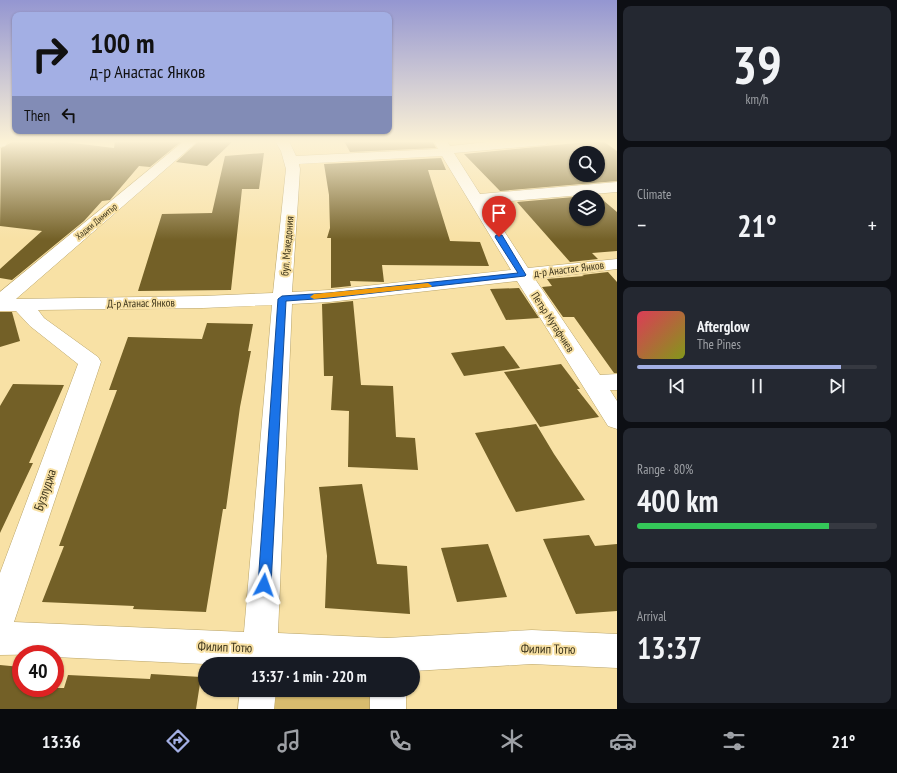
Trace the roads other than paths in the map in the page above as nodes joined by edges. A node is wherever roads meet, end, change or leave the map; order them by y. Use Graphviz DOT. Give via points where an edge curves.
graph roads {
  1 [pos="153,174"];
  2 [pos="293,174"];
  3 [pos="460,174"];
  4 [pos="617,187"];
  5 [pos="475,199"];
  6 [pos="617,264"];
  7 [pos="523,275"];
  8 [pos="282,299"];
  9 [pos="0,302"];
  10 [pos="0,305"];
  11 [pos="22,305"];
  12 [pos="617,382"];
  13 [pos="593,383"];
  14 [pos="617,420"];
  15 [pos="0,617"];
  16 [pos="0,638"];
  17 [pos="617,652"];
  18 [pos="260,656"];
  19 [pos="302,657"];
  20 [pos="411,657"];
  21 [pos="257,697"];
  22 [pos="388,697"];
  23 [pos="256,709"];
  24 [pos="388,709"];
  1 -- 9 [label="street, Хаджи Димитър"];
  2 -- 8 [label="street, бул. Македония"];
  3 -- 5 [label="street, Петър Мутафчиев"];
  4 -- 5 [label="street"];
  5 -- 7 [label="street, Петър Мутафчиев"];
  6 -- 7 [label="street, д-р Анастас Янков"];
  7 -- 8 [label="street, д-р Анастас Янков"];
  7 -- 13 [label="street, Петър Мутафчиев"];
  8 -- 11 [label="street, Д-р Атанас Янков"];
  8 -- 18 [label="street, бул. Македония"];
  10 -- 11 [label="street, Д-р Атанас Янков"];
  11 -- 15 [label="street, Бузлуджа" via="37,322 90,362"];
  12 -- 13 [label="street"];
  13 -- 14 [label="street, Петър Мутафчиев"];
  16 -- 18 [label="street, Филип Тотю"];
  17 -- 20 [label="street, Филип Тотю" via="532,647"];
  18 -- 19 [label="street, Филип Тотю"];
  21 -- 23 [label="street"];
  22 -- 24 [label="street"];
}
